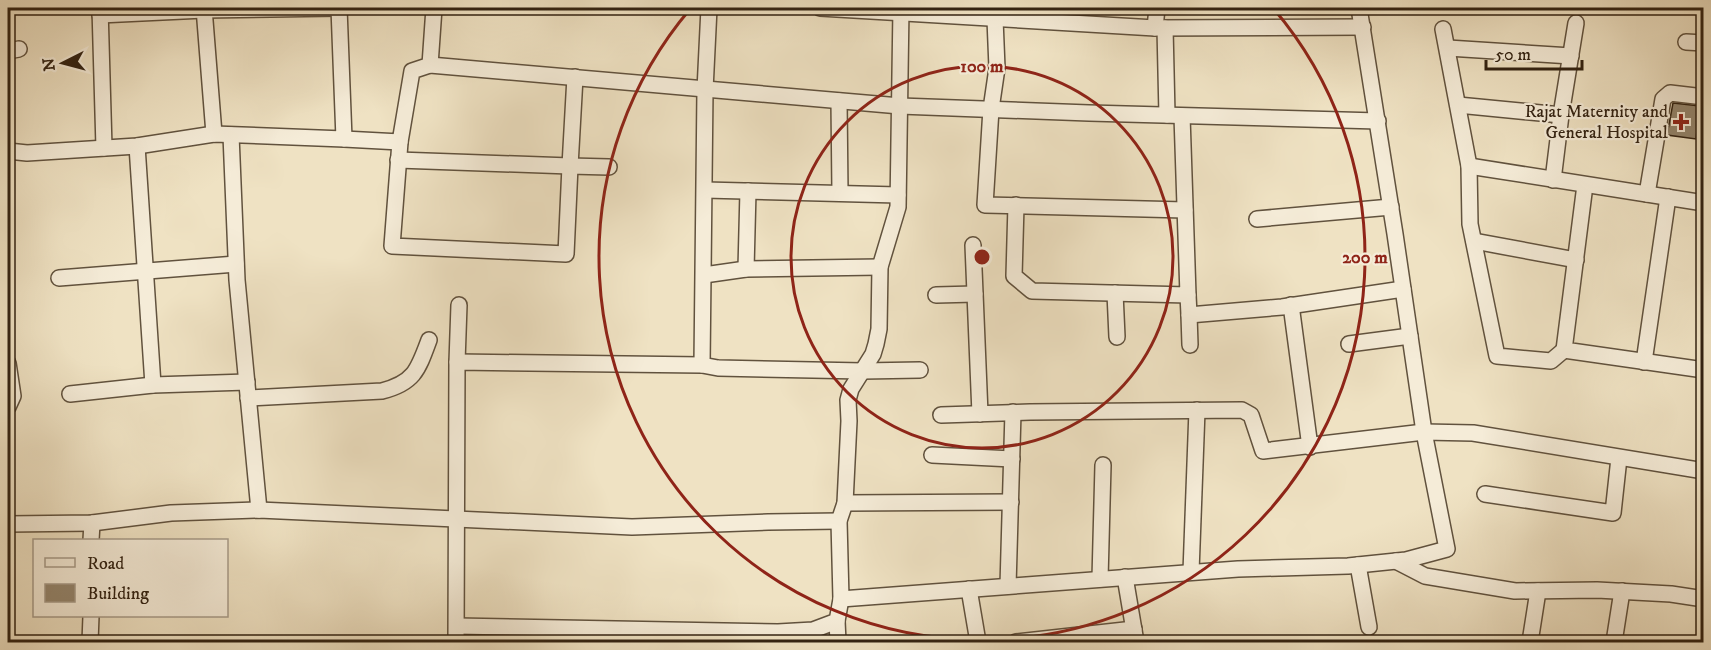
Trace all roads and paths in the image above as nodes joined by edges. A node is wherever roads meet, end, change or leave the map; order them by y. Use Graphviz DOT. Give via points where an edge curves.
graph roads {
  1 [pos="339,8"];
  2 [pos="434,8"];
  3 [pos="709,8"];
  4 [pos="819,8"];
  5 [pos="1157,8"];
  6 [pos="1359,8"];
  7 [pos="204,9"];
  8 [pos="901,10"];
  9 [pos="100,11"];
  10 [pos="995,19"];
  11 [pos="1576,23"];
  12 [pos="1363,27"];
  13 [pos="1160,28"];
  14 [pos="1443,29"];
  15 [pos="1686,42"];
  16 [pos="1704,44"];
  17 [pos="1448,48"];
  18 [pos="1570,56"];
  19 [pos="430,65"];
  20 [pos="575,77"];
  21 [pos="705,90"];
  22 [pos="1704,97"];
  23 [pos="839,101"];
  24 [pos="1458,105"];
  25 [pos="900,106"];
  26 [pos="991,109"];
  27 [pos="1561,115"];
  28 [pos="1175,116"];
  29 [pos="1378,121"];
  30 [pos="214,134"];
  31 [pos="231,135"];
  32 [pos="344,139"];
  33 [pos="400,142"];
  34 [pos="137,146"];
  35 [pos="104,147"];
  36 [pos="8,151"];
  37 [pos="398,160"];
  38 [pos="570,166"];
  39 [pos="1469,166"];
  40 [pos="609,167"];
  41 [pos="1553,180"];
  42 [pos="1585,185"];
  43 [pos="705,189"];
  44 [pos="748,191"];
  45 [pos="840,193"];
  46 [pos="1647,194"];
  47 [pos="898,195"];
  48 [pos="1668,197"];
  49 [pos="1704,202"];
  50 [pos="1016,205"];
  51 [pos="1391,207"];
  52 [pos="1185,210"];
  53 [pos="1257,219"];
  54 [pos="1474,241"];
  55 [pos="973,245"];
  56 [pos="1576,260"];
  57 [pos="236,264"];
  58 [pos="880,267"];
  59 [pos="746,269"];
  60 [pos="146,272"];
  61 [pos="704,275"];
  62 [pos="59,278"];
  63 [pos="1403,289"];
  64 [pos="1115,293"];
  65 [pos="975,294"];
  66 [pos="936,295"];
  67 [pos="1188,295"];
  68 [pos="459,305"];
  69 [pos="1291,305"];
  70 [pos="1189,315"];
  71 [pos="1410,336"];
  72 [pos="1117,337"];
  73 [pos="429,340"];
  74 [pos="1349,344"];
  75 [pos="1190,345"];
  76 [pos="1564,350"];
  77 [pos="458,362"];
  78 [pos="1644,362"];
  79 [pos="8,363"];
  80 [pos="702,365"];
  81 [pos="920,370"];
  82 [pos="1704,370"];
  83 [pos="863,371"];
  84 [pos="247,382"];
  85 [pos="153,385"];
  86 [pos="70,394"];
  87 [pos="248,398"];
  88 [pos="8,407"];
  89 [pos="1197,410"];
  90 [pos="1013,412"];
  91 [pos="980,414"];
  92 [pos="940,415"];
  93 [pos="1424,432"];
  94 [pos="1310,447"];
  95 [pos="932,455"];
  96 [pos="1619,458"];
  97 [pos="1012,459"];
  98 [pos="1103,465"];
  99 [pos="1704,471"];
  100 [pos="1485,494"];
  101 [pos="1011,502"];
  102 [pos="845,503"];
  103 [pos="259,510"];
  104 [pos="456,520"];
  105 [pos="839,521"];
  106 [pos="92,523"];
  107 [pos="8,524"];
  108 [pos="92,539"];
  109 [pos="1396,561"];
  110 [pos="1358,565"];
  111 [pos="1191,572"];
  112 [pos="1125,577"];
  113 [pos="1100,579"];
  114 [pos="1008,586"];
  115 [pos="969,589"];
  116 [pos="1538,591"];
  117 [pos="1622,591"];
  118 [pos="841,599"];
  119 [pos="1704,599"];
  120 [pos="91,617"];
  121 [pos="837,621"];
  122 [pos="457,626"];
  123 [pos="1369,627"];
  124 [pos="1135,635"];
  125 [pos="90,642"];
  126 [pos="456,642"];
  127 [pos="838,642"];
  128 [pos="978,642"];
  129 [pos="1016,642"];
  130 [pos="1530,642"];
  131 [pos="1614,642"];
  1 -- 7 [label="street"];
  1 -- 32 [label="street"];
  2 -- 19 [label="street"];
  3 -- 21 [label="street"];
  4 -- 8 [label="street"];
  5 -- 13 [label="street"];
  6 -- 12 [label="street"];
  7 -- 9 [label="street"];
  7 -- 30 [label="street"];
  8 -- 10 [label="street"];
  8 -- 25 [label="street"];
  9 -- 35 [label="street"];
  10 -- 13 [label="street"];
  10 -- 26 [label="street" via="997,68"];
  11 -- 18 [label="street"];
  12 -- 13 [label="street"];
  12 -- 29 [label="street"];
  13 -- 28 [label="street"];
  14 -- 17 [label="street"];
  15 -- 16 [label="street"];
  17 -- 18 [label="street"];
  17 -- 24 [label="street"];
  18 -- 27 [label="street"];
  19 -- 20 [label="street"];
  19 -- 33 [label="street" via="412,71"];
  20 -- 21 [label="street"];
  20 -- 38 [label="street"];
  21 -- 23 [label="street"];
  21 -- 43 [label="street"];
  22 -- 46 [label="street" via="1670,93 1663,99"];
  23 -- 25 [label="street"];
  23 -- 45 [label="street"];
  24 -- 27 [label="street"];
  24 -- 39 [label="street"];
  25 -- 26 [label="street"];
  25 -- 47 [label="street"];
  26 -- 28 [label="street"];
  26 -- 50 [label="street" via="985,204"];
  27 -- 41 [label="street"];
  28 -- 29 [label="street"];
  28 -- 52 [label="street"];
  29 -- 51 [label="street"];
  30 -- 31 [label="street"];
  30 -- 34 [label="street"];
  31 -- 32 [label="street"];
  31 -- 57 [label="street"];
  32 -- 33 [label="street"];
  33 -- 37 [label="street"];
  34 -- 35 [label="street"];
  34 -- 60 [label="street"];
  35 -- 36 [label="street"];
  37 -- 38 [label="street"];
  37 -- 38 [label="street" via="392,246 566,254"];
  38 -- 40 [label="street"];
  39 -- 41 [label="street"];
  39 -- 54 [label="street"];
  41 -- 42 [label="street"];
  42 -- 46 [label="street"];
  42 -- 56 [label="street"];
  43 -- 44 [label="street"];
  43 -- 61 [label="street"];
  44 -- 45 [label="street"];
  44 -- 59 [label="street"];
  45 -- 47 [label="street"];
  46 -- 48 [label="street"];
  47 -- 58 [label="street"];
  48 -- 49 [label="street"];
  48 -- 78 [label="street"];
  50 -- 52 [label="street"];
  50 -- 64 [label="street" via="1014,276 1032,291"];
  51 -- 53 [label="street"];
  51 -- 63 [label="street"];
  52 -- 67 [label="street"];
  54 -- 56 [label="street"];
  54 -- 76 [label="street" via="1497,356 1551,362"];
  55 -- 65 [label="street"];
  56 -- 76 [label="street"];
  57 -- 60 [label="street"];
  57 -- 84 [label="street"];
  58 -- 59 [label="street"];
  58 -- 83 [label="street" via="879,329 873,354"];
  59 -- 61 [label="street"];
  60 -- 62 [label="street"];
  60 -- 85 [label="street"];
  61 -- 80 [label="street"];
  63 -- 69 [label="street"];
  63 -- 71 [label="street"];
  64 -- 67 [label="street"];
  64 -- 72 [label="street"];
  65 -- 66 [label="street"];
  65 -- 91 [label="street"];
  67 -- 70 [label="street"];
  68 -- 77 [label="street"];
  69 -- 70 [label="street"];
  69 -- 94 [label="street"];
  70 -- 75 [label="street"];
  71 -- 74 [label="street"];
  71 -- 93 [label="street"];
  73 -- 87 [label="street" via="420,366 399,386 382,391"];
  76 -- 78 [label="street"];
  77 -- 80 [label="street"];
  77 -- 104 [label="street"];
  78 -- 82 [label="street"];
  79 -- 88 [label="street" via="13,396"];
  80 -- 83 [label="street"];
  81 -- 83 [label="street"];
  83 -- 102 [label="street" via="850,389 848,400"];
  84 -- 85 [label="street"];
  84 -- 87 [label="street"];
  85 -- 86 [label="street"];
  87 -- 103 [label="street"];
  89 -- 90 [label="street"];
  89 -- 94 [label="street" via="1242,410 1251,415 1263,451"];
  89 -- 111 [label="street"];
  90 -- 91 [label="street"];
  90 -- 97 [label="street"];
  91 -- 92 [label="street"];
  93 -- 94 [label="street"];
  93 -- 96 [label="street" via="1473,433"];
  93 -- 109 [label="street" via="1447,549"];
  95 -- 97 [label="street"];
  96 -- 99 [label="street"];
  96 -- 100 [label="street" via="1613,513"];
  97 -- 101 [label="street"];
  98 -- 113 [label="street"];
  101 -- 102 [label="street"];
  101 -- 114 [label="street"];
  102 -- 105 [label="street"];
  103 -- 104 [label="street"];
  103 -- 106 [label="street" via="171,513"];
  104 -- 105 [label="street" via="632,527"];
  104 -- 122 [label="street"];
  105 -- 118 [label="street"];
  106 -- 107 [label="street"];
  106 -- 108 [label="street"];
  109 -- 110 [label="street"];
  109 -- 116 [label="street" via="1425,576 1515,591"];
  110 -- 111 [label="street"];
  110 -- 123 [label="street"];
  111 -- 112 [label="street"];
  112 -- 113 [label="street"];
  112 -- 124 [label="street"];
  113 -- 114 [label="street"];
  114 -- 115 [label="street"];
  115 -- 118 [label="street"];
  115 -- 128 [label="street"];
  116 -- 117 [label="street"];
  116 -- 130 [label="street"];
  117 -- 119 [label="street"];
  117 -- 131 [label="street"];
  118 -- 121 [label="street"];
  120 -- 125 [label="street"];
  121 -- 122 [label="street" via="813,630 778,632"];
  121 -- 127 [label="street"];
  122 -- 126 [label="street"];
  124 -- 129 [label="street"];
}
